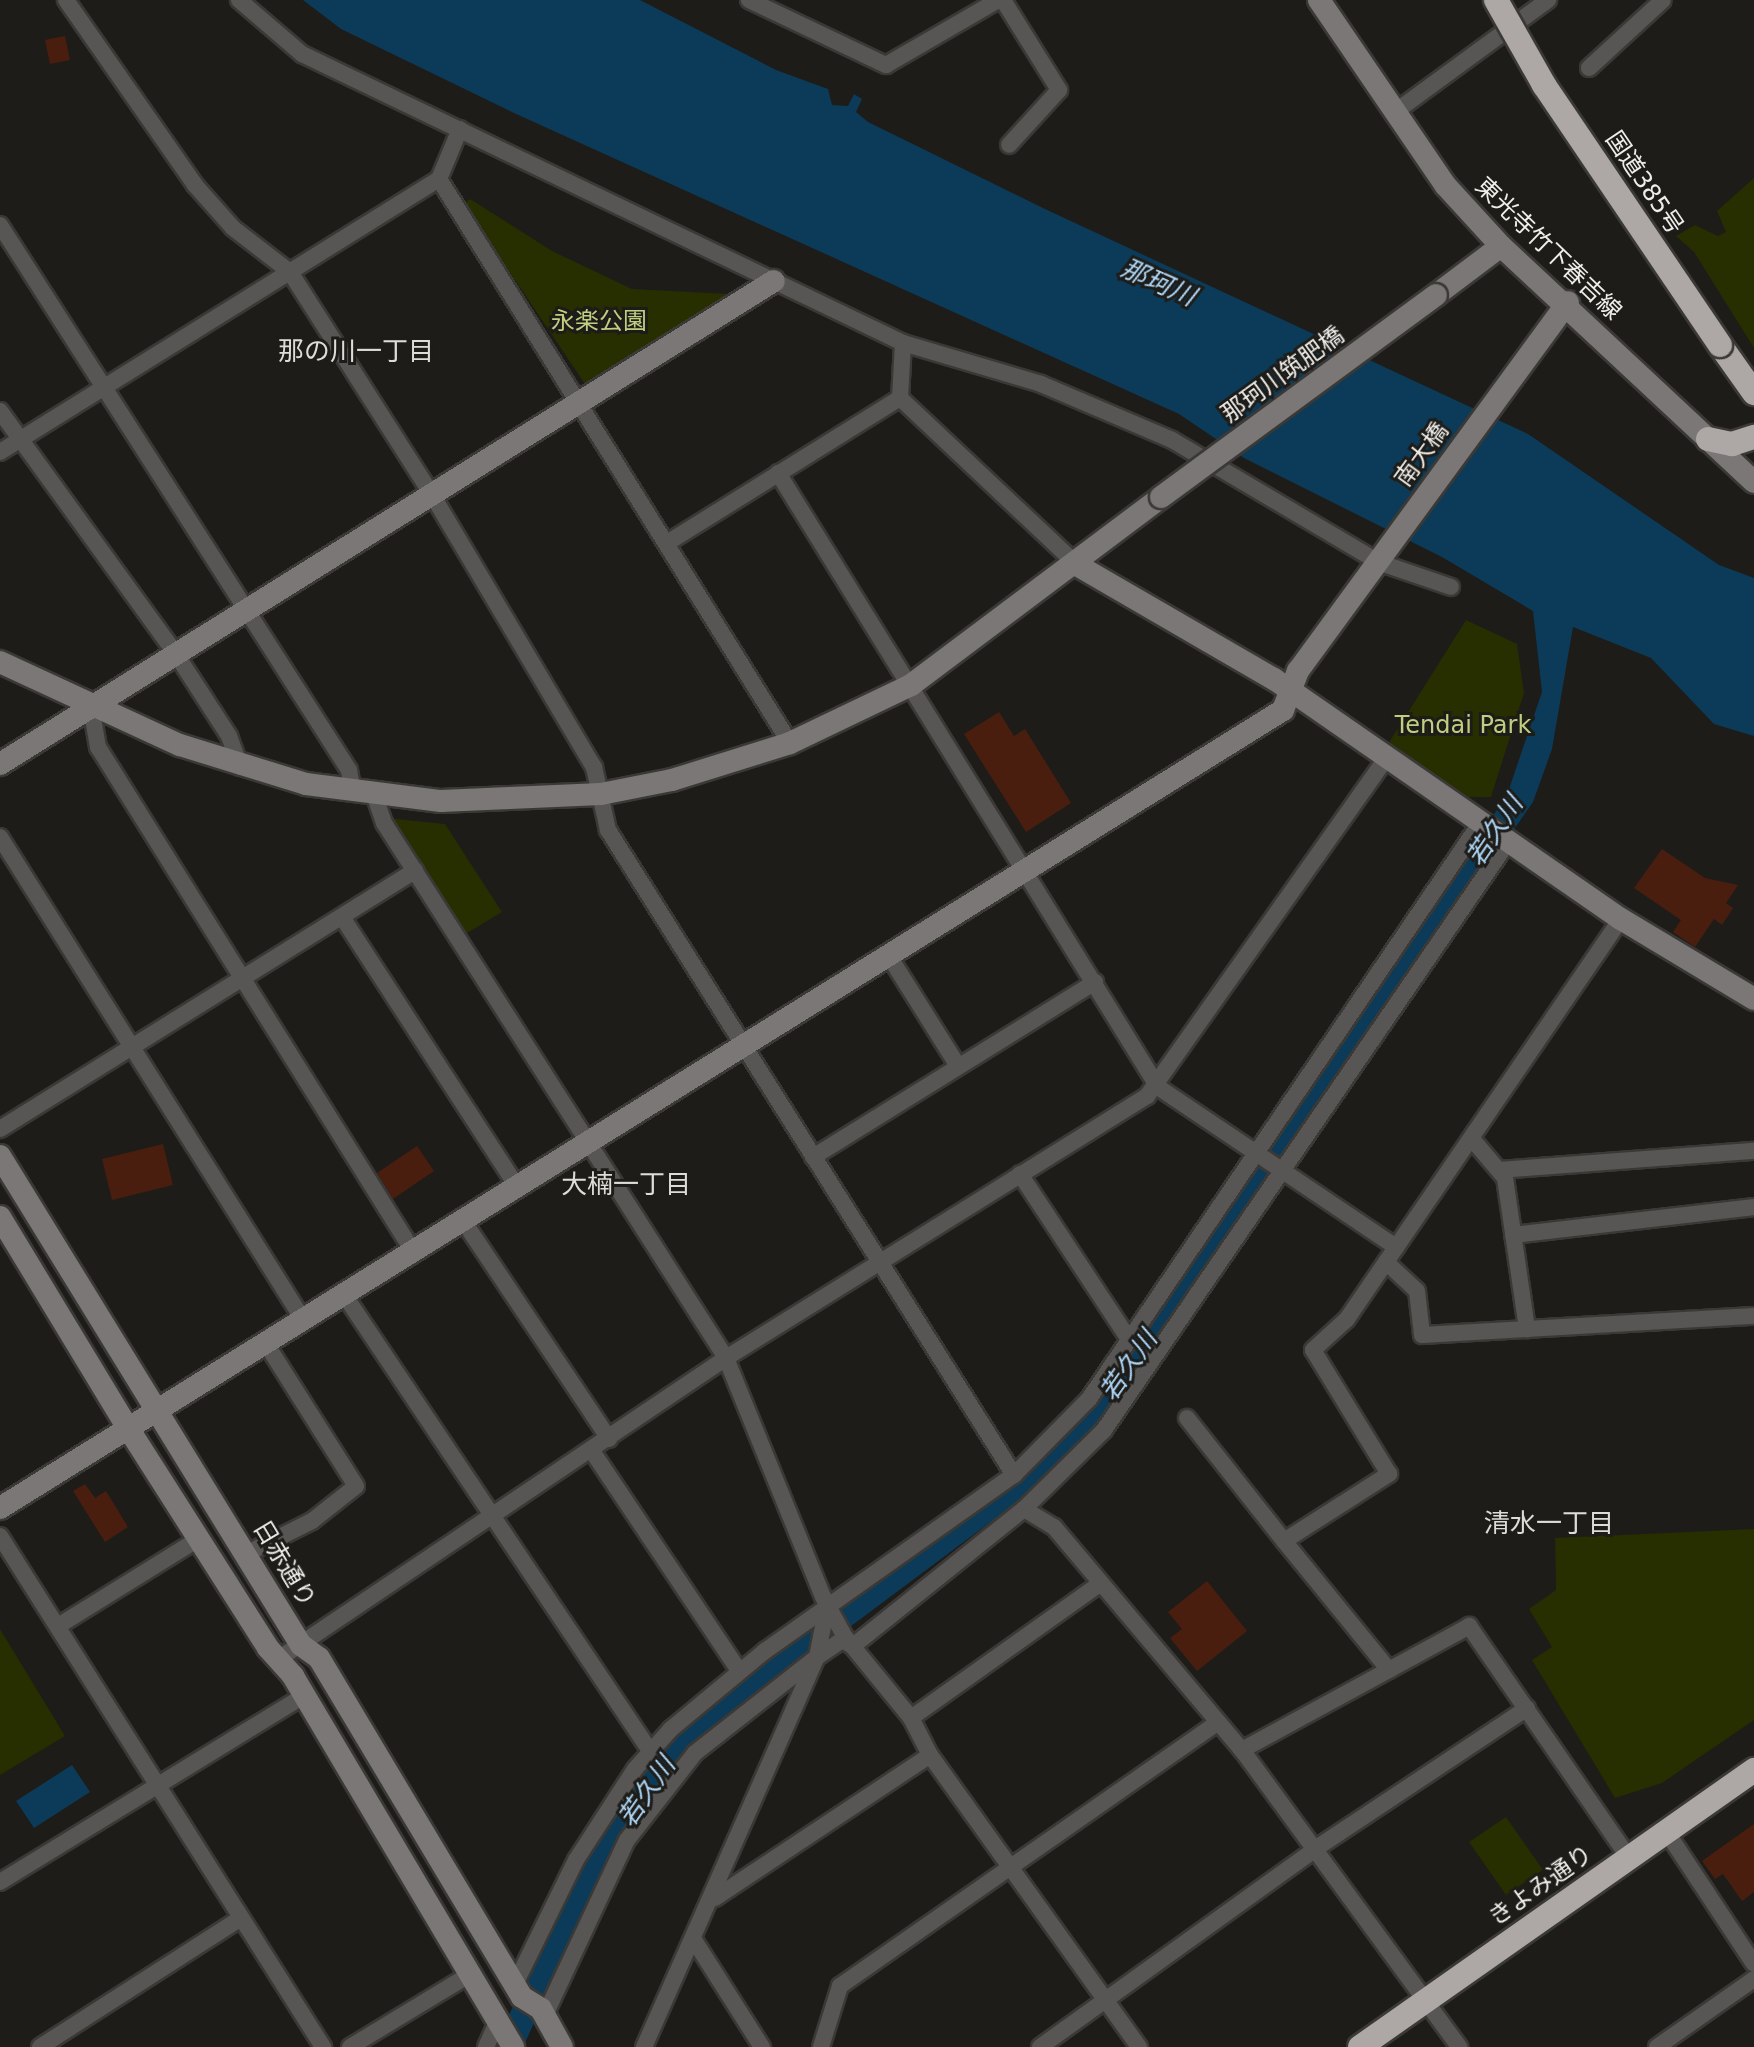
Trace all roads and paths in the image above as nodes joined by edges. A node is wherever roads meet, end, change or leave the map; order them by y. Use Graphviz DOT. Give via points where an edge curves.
graph roads {
  1 [pos="66,0"];
  2 [pos="239,0"];
  3 [pos="749,0"];
  4 [pos="1001,0"];
  5 [pos="1319,0"];
  6 [pos="1496,0"];
  7 [pos="1548,0"];
  8 [pos="1663,0"];
  9 [pos="1589,68"];
  10 [pos="1395,112"];
  11 [pos="460,129"];
  12 [pos="1009,145"];
  13 [pos="439,179"];
  14 [pos="0,225"];
  15 [pos="1501,246"];
  16 [pos="290,272"];
  17 [pos="774,281"];
  18 [pos="1568,302"];
  19 [pos="903,343"];
  20 [pos="104,388"];
  21 [pos="1754,393"];
  22 [pos="900,398"];
  23 [pos="577,402"];
  24 [pos="0,411"];
  25 [pos="1754,437"];
  26 [pos="1708,439"];
  27 [pos="17,441"];
  28 [pos="0,452"];
  29 [pos="778,473"];
  30 [pos="1754,482"];
  31 [pos="434,498"];
  32 [pos="667,543"];
  33 [pos="1381,556"];
  34 [pos="1077,565"];
  35 [pos="1451,587"];
  36 [pos="247,608"];
  37 [pos="176,654"];
  38 [pos="0,662"];
  39 [pos="911,685"];
  40 [pos="1289,691"];
  41 [pos="91,707"];
  42 [pos="790,743"];
  43 [pos="1387,757"];
  44 [pos="0,764"];
  45 [pos="240,767"];
  46 [pos="353,793"];
  47 [pos="601,794"];
  48 [pos="375,797"];
  49 [pos="1483,823"];
  50 [pos="0,837"];
  51 [pos="1507,841"];
  52 [pos="415,871"];
  53 [pos="1028,873"];
  54 [pos="342,917"];
  55 [pos="1621,919"];
  56 [pos="889,956"];
  57 [pos="243,979"];
  58 [pos="1095,982"];
  59 [pos="1754,999"];
  60 [pos="133,1048"];
  61 [pos="743,1048"];
  62 [pos="958,1066"];
  63 [pos="1158,1087"];
  64 [pos="0,1129"];
  65 [pos="1472,1139"];
  66 [pos="589,1144"];
  67 [pos="1754,1151"];
  68 [pos="1254,1152"];
  69 [pos="0,1156"];
  70 [pos="813,1157"];
  71 [pos="1499,1170"];
  72 [pos="1284,1172"];
  73 [pos="1020,1174"];
  74 [pos="518,1188"];
  75 [pos="1754,1207"];
  76 [pos="0,1217"];
  77 [pos="464,1222"];
  78 [pos="1513,1235"];
  79 [pos="414,1253"];
  80 [pos="1391,1254"];
  81 [pos="878,1263"];
  82 [pos="345,1296"];
  83 [pos="1754,1316"];
  84 [pos="304,1321"];
  85 [pos="1527,1329"];
  86 [pos="1129,1339"];
  87 [pos="267,1345"];
  88 [pos="726,1358"];
  89 [pos="157,1413"];
  90 [pos="1187,1418"];
  91 [pos="128,1428"];
  92 [pos="609,1439"];
  93 [pos="592,1451"];
  94 [pos="1014,1475"];
  95 [pos="0,1508"];
  96 [pos="1024,1509"];
  97 [pos="493,1520"];
  98 [pos="0,1536"];
  99 [pos="200,1538"];
  100 [pos="1284,1541"];
  101 [pos="248,1553"];
  102 [pos="1101,1583"];
  103 [pos="827,1610"];
  104 [pos="58,1626"];
  105 [pos="849,1642"];
  106 [pos="301,1645"];
  107 [pos="818,1655"];
  108 [pos="277,1660"];
  109 [pos="1389,1670"];
  110 [pos="739,1671"];
  111 [pos="304,1696"];
  112 [pos="1527,1708"];
  113 [pos="911,1718"];
  114 [pos="1218,1722"];
  115 [pos="1242,1750"];
  116 [pos="650,1751"];
  117 [pos="930,1755"];
  118 [pos="1754,1770"];
  119 [pos="156,1785"];
  120 [pos="1666,1831"];
  121 [pos="1318,1847"];
  122 [pos="1629,1858"];
  123 [pos="1012,1863"];
  124 [pos="0,1882"];
  125 [pos="715,1898"];
  126 [pos="239,1919"];
  127 [pos="694,1940"];
  128 [pos="1754,1964"];
  129 [pos="472,1973"];
  130 [pos="1754,1979"];
  131 [pos="1108,1999"];
  132 [pos="1427,2000"];
  133 [pos="530,2002"];
  134 [pos="499,2018"];
  135 [pos="40,2047"];
  136 [pos="323,2047"];
  137 [pos="350,2047"];
  138 [pos="486,2047"];
  139 [pos="513,2047"];
  140 [pos="562,2047"];
  141 [pos="644,2047"];
  142 [pos="762,2047"];
  143 [pos="821,2047"];
  144 [pos="1040,2047"];
  145 [pos="1139,2047"];
  146 [pos="1360,2047"];
  147 [pos="1459,2047"];
  148 [pos="1657,2047"];
  1 -- 16 [label="street" via="195,185 233,228"];
  2 -- 11 [label="street" via="302,54"];
  3 -- 4 [label="street" via="886,65"];
  4 -- 12 [label="street" via="1059,90"];
  5 -- 10 [label="street, 東光寺竹下春吉線"];
  6 -- 21 [label="highway, 国道385号, bridge" via="1544,85"];
  7 -- 10 [label="street"];
  8 -- 9 [label="street"];
  10 -- 15 [label="street, 東光寺竹下春吉線" via="1446,186"];
  11 -- 13 [label="street"];
  11 -- 17 [label="street"];
  13 -- 16 [label="street"];
  13 -- 23 [label="street"];
  14 -- 20 [label="street"];
  15 -- 18 [label="street, 東光寺竹下春吉線"];
  15 -- 34 [label="street, 那珂川筑肥橋, bridge"];
  16 -- 20 [label="street"];
  16 -- 31 [label="street"];
  17 -- 19 [label="street"];
  17 -- 23 [label="street"];
  18 -- 26 [label="street, 東光寺竹下春吉線"];
  18 -- 33 [label="street, 南大橋"];
  19 -- 22 [label="street"];
  19 -- 33 [label="street" via="1041,384 1172,440"];
  20 -- 27 [label="street"];
  20 -- 36 [label="street"];
  22 -- 29 [label="street"];
  22 -- 34 [label="street"];
  23 -- 31 [label="street"];
  23 -- 32 [label="street"];
  24 -- 27 [label="street"];
  25 -- 26 [label="highway" via="1732,444"];
  26 -- 30 [label="street, 東光寺竹下春吉線"];
  27 -- 28 [label="street"];
  27 -- 37 [label="street"];
  29 -- 32 [label="street"];
  29 -- 39 [label="street"];
  31 -- 36 [label="street"];
  31 -- 47 [label="street" via="594,767"];
  32 -- 42 [label="street"];
  33 -- 35 [label="street"];
  33 -- 40 [label="street, 南大橋"];
  34 -- 39 [label="street, 那珂川筑肥橋"];
  34 -- 40 [label="street"];
  36 -- 37 [label="street"];
  36 -- 46 [label="street" via="349,770"];
  37 -- 41 [label="street"];
  37 -- 45 [label="street" via="229,736"];
  38 -- 41 [label="street, 那珂川筑肥橋"];
  39 -- 42 [label="street, 那珂川筑肥橋"];
  39 -- 53 [label="street"];
  40 -- 43 [label="street"];
  40 -- 53 [label="street, 南大橋" via="1283,710"];
  41 -- 44 [label="street"];
  41 -- 45 [label="street, 那珂川筑肥橋"];
  41 -- 57 [label="street" via="98,747"];
  42 -- 47 [label="street, 那珂川筑肥橋" via="672,780"];
  43 -- 49 [label="street"];
  43 -- 63 [label="street"];
  45 -- 46 [label="street, 那珂川筑肥橋"];
  46 -- 48 [label="street, 那珂川筑肥橋"];
  47 -- 48 [label="street, 那珂川筑肥橋" via="503,802"];
  47 -- 61 [label="street" via="608,830"];
  48 -- 52 [label="street"];
  49 -- 51 [label="street"];
  49 -- 68 [label="street"];
  50 -- 60 [label="street"];
  51 -- 55 [label="street"];
  51 -- 72 [label="street"];
  52 -- 54 [label="street"];
  52 -- 66 [label="street"];
  53 -- 56 [label="street, 南大橋"];
  53 -- 58 [label="street"];
  54 -- 57 [label="street"];
  54 -- 74 [label="street"];
  55 -- 59 [label="street"];
  55 -- 65 [label="street"];
  56 -- 61 [label="street, 南大橋"];
  56 -- 62 [label="street"];
  57 -- 60 [label="street"];
  57 -- 79 [label="street"];
  58 -- 62 [label="street"];
  58 -- 63 [label="street"];
  60 -- 64 [label="street"];
  60 -- 84 [label="street"];
  61 -- 66 [label="street, 南大橋"];
  61 -- 70 [label="street"];
  62 -- 70 [label="street"];
  63 -- 68 [label="street"];
  63 -- 73 [label="street"];
  65 -- 71 [label="street"];
  65 -- 80 [label="street"];
  66 -- 74 [label="street, 南大橋"];
  66 -- 88 [label="street"];
  67 -- 71 [label="street"];
  68 -- 72 [label="street"];
  68 -- 86 [label="street"];
  69 -- 89 [label="street, 日赤通り"];
  70 -- 81 [label="street"];
  71 -- 78 [label="street"];
  72 -- 80 [label="street"];
  72 -- 96 [label="street" via="1104,1430"];
  73 -- 81 [label="street"];
  73 -- 86 [label="street"];
  74 -- 77 [label="street, 南大橋"];
  75 -- 78 [label="street"];
  76 -- 91 [label="street"];
  77 -- 79 [label="street, 南大橋"];
  77 -- 92 [label="street"];
  78 -- 85 [label="street"];
  79 -- 82 [label="street, 南大橋"];
  80 -- 85 [label="street" via="1417,1291 1422,1335"];
  80 -- 100 [label="street" via="1347,1319 1313,1350 1389,1474"];
  81 -- 88 [label="street"];
  81 -- 94 [label="street"];
  82 -- 84 [label="street, 南大橋"];
  82 -- 97 [label="street"];
  83 -- 85 [label="street"];
  84 -- 87 [label="street, 南大橋"];
  86 -- 94 [label="street" via="1089,1399"];
  87 -- 89 [label="street, 南大橋"];
  87 -- 101 [label="street" via="356,1486 312,1521"];
  88 -- 92 [label="street"];
  88 -- 103 [label="street"];
  89 -- 91 [label="street, 南大橋"];
  89 -- 101 [label="street, 日赤通り"];
  90 -- 100 [label="street"];
  91 -- 95 [label="street, 南大橋"];
  91 -- 99 [label="street"];
  92 -- 93 [label="street"];
  93 -- 97 [label="street"];
  93 -- 110 [label="street"];
  94 -- 103 [label="street"];
  96 -- 102 [label="street" via="1054,1527"];
  96 -- 105 [label="street"];
  97 -- 106 [label="street"];
  97 -- 116 [label="street"];
  98 -- 104 [label="street"];
  99 -- 104 [label="street"];
  99 -- 108 [label="street"];
  100 -- 109 [label="street"];
  101 -- 106 [label="street, 日赤通り"];
  102 -- 113 [label="street"];
  102 -- 114 [label="street"];
  103 -- 105 [label="street"];
  103 -- 107 [label="street"];
  103 -- 110 [label="street"];
  104 -- 119 [label="street"];
  105 -- 107 [label="street" via="842,1640"];
  105 -- 113 [label="street"];
  106 -- 108 [label="street"];
  106 -- 133 [label="street, 日赤通り" via="319,1658"];
  107 -- 125 [label="street"];
  107 -- 133 [label="street" via="714,1735 654,1801"];
  108 -- 111 [label="street"];
  109 -- 112 [label="street" via="1469,1626"];
  109 -- 115 [label="street"];
  110 -- 116 [label="street"];
  111 -- 119 [label="street"];
  111 -- 129 [label="street"];
  112 -- 121 [label="street"];
  112 -- 122 [label="street"];
  113 -- 117 [label="street"];
  114 -- 115 [label="street"];
  114 -- 123 [label="street"];
  115 -- 121 [label="street"];
  116 -- 133 [label="street" via="576,1860"];
  117 -- 123 [label="street"];
  117 -- 125 [label="street"];
  118 -- 120 [label="highway, きよみ通り"];
  119 -- 124 [label="street"];
  119 -- 126 [label="street"];
  120 -- 122 [label="highway, きよみ通り"];
  120 -- 128 [label="street"];
  121 -- 131 [label="street"];
  121 -- 132 [label="street"];
  122 -- 132 [label="highway, きよみ通り"];
  123 -- 131 [label="street"];
  123 -- 143 [label="street" via="840,1986"];
  125 -- 127 [label="street"];
  126 -- 135 [label="street"];
  126 -- 136 [label="street"];
  127 -- 141 [label="street"];
  127 -- 142 [label="street"];
  129 -- 134 [label="street"];
  129 -- 137 [label="street"];
  130 -- 148 [label="street"];
  131 -- 144 [label="street"];
  131 -- 145 [label="street"];
  132 -- 146 [label="highway, きよみ通り"];
  132 -- 147 [label="street"];
  133 -- 140 [label="street, 日赤通り"];
  134 -- 138 [label="street"];
  134 -- 139 [label="street"];
}
